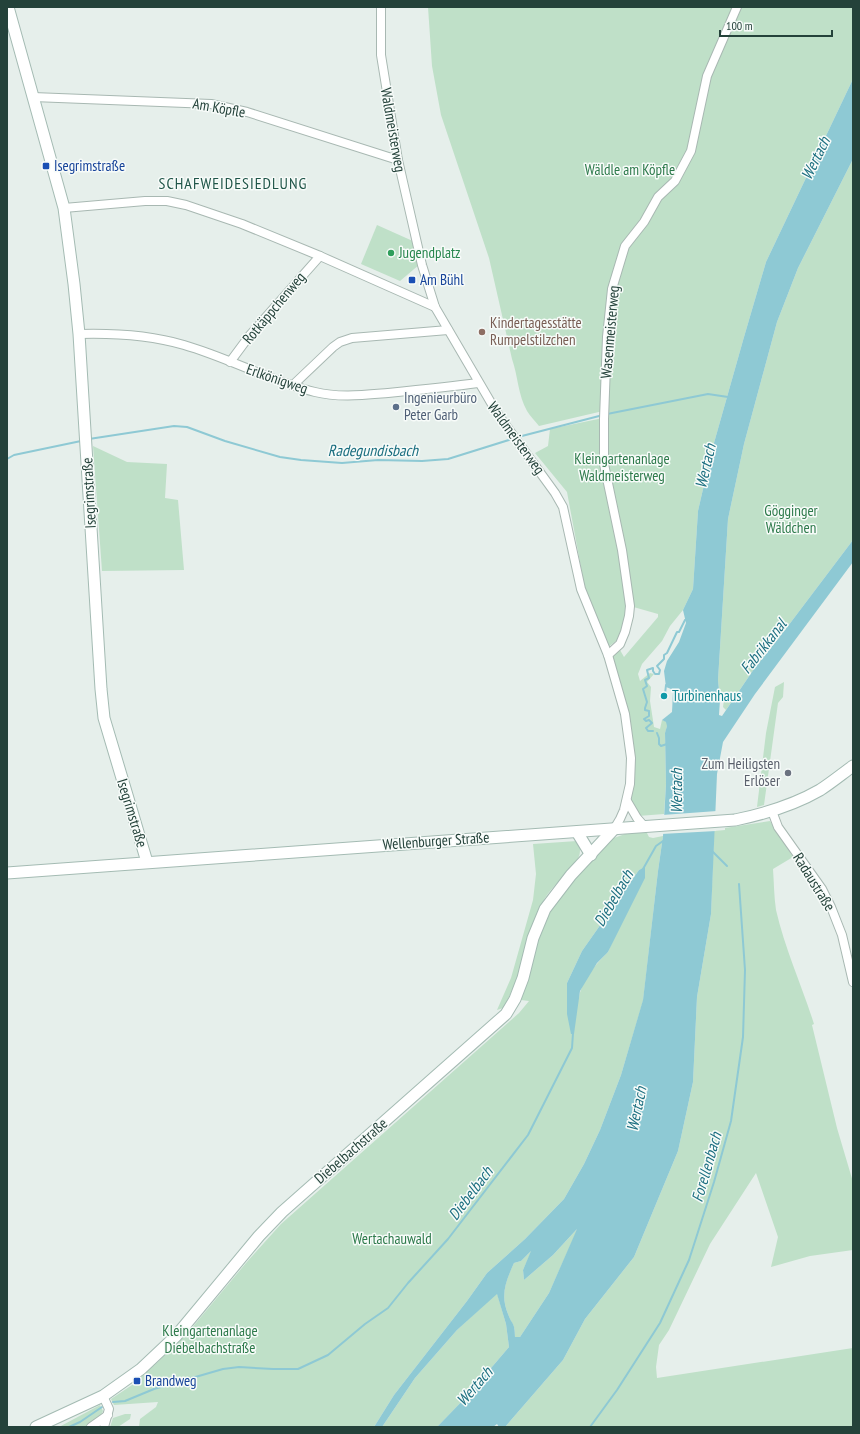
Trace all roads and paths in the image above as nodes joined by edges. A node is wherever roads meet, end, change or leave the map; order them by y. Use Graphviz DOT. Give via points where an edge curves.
graph roads {
  1 [pos="8,7"];
  2 [pos="381,7"];
  3 [pos="737,7"];
  4 [pos="33,97"];
  5 [pos="398,160"];
  6 [pos="64,208"];
  7 [pos="320,256"];
  8 [pos="435,307"];
  9 [pos="448,330"];
  10 [pos="79,334"];
  11 [pos="230,362"];
  12 [pos="478,383"];
  13 [pos="294,385"];
  14 [pos="608,654"];
  15 [pos="853,766"];
  16 [pos="627,801"];
  17 [pos="772,811"];
  18 [pos="644,826"];
  19 [pos="614,829"];
  20 [pos="577,832"];
  21 [pos="591,855"];
  22 [pos="147,862"];
  23 [pos="7,872"];
  24 [pos="853,982"];
  25 [pos="103,1396"];
  26 [pos="108,1415"];
  27 [pos="36,1427"];
  28 [pos="91,1427"];
  29 [pos="104,1427"];
  1 -- 4 [label="street, Isegrimstraße"];
  2 -- 5 [label="street, Waldmeisterweg" via="381,55"];
  3 -- 14 [label="street, Wasenmeisterweg" via="707,76 691,151 675,180 658,198 644,222 625,246 612,289 607,337 604,464 622,550 630,616 620,644"];
  4 -- 5 [label="street, Am Köpfle" via="211,104 247,112"];
  4 -- 6 [label="street, Isegrimstraße"];
  5 -- 8 [label="street, Waldmeisterweg" via="422,265"];
  6 -- 7 [label="street" via="166,201 208,211"];
  6 -- 10 [label="street, Isegrimstraße"];
  7 -- 8 [label="street"];
  7 -- 11 [label="street, Rotkäppchenweg" via="250,335"];
  8 -- 9 [label="street, Waldmeisterweg"];
  9 -- 12 [label="street, Waldmeisterweg"];
  9 -- 13 [label="street" via="352,338 340,342"];
  10 -- 11 [label="street, Erlkönigweg" via="138,335 195,348"];
  10 -- 22 [label="street, Isegrimstraße" via="104,718"];
  11 -- 13 [label="street, Erlkönigweg"];
  12 -- 13 [label="street, Erlkönigweg" via="361,396 334,395"];
  12 -- 14 [label="street, Waldmeisterweg" via="563,507 581,589"];
  14 -- 16 [label="street, Waldmeisterweg" via="625,714 631,758"];
  15 -- 17 [label="street, Wellenburger Straße" via="819,790"];
  16 -- 18 [label="street"];
  16 -- 19 [label="street, Waldmeisterweg"];
  17 -- 18 [label="street, Wellenburger Straße" via="735,820"];
  17 -- 24 [label="street, Radaustraße" via="778,827 822,889 831,907 842,935"];
  18 -- 19 [label="street, Wellenburger Straße"];
  19 -- 20 [label="street, Wellenburger Straße"];
  19 -- 21 [label="street, Diebelbachstraße"];
  20 -- 21 [label="street"];
  20 -- 22 [label="street, Wellenburger Straße"];
  21 -- 25 [label="street, Diebelbachstraße" via="571,875 545,909 533,938 523,978 506,1014 282,1212 176,1336 141,1369"];
  22 -- 23 [label="street, Wellenburger Straße"];
  25 -- 26 [label="street" via="109,1409"];
  25 -- 27 [label="street, Diebelbachstraße"];
  26 -- 28 [label="street"];
  26 -- 29 [label="street"];
}
